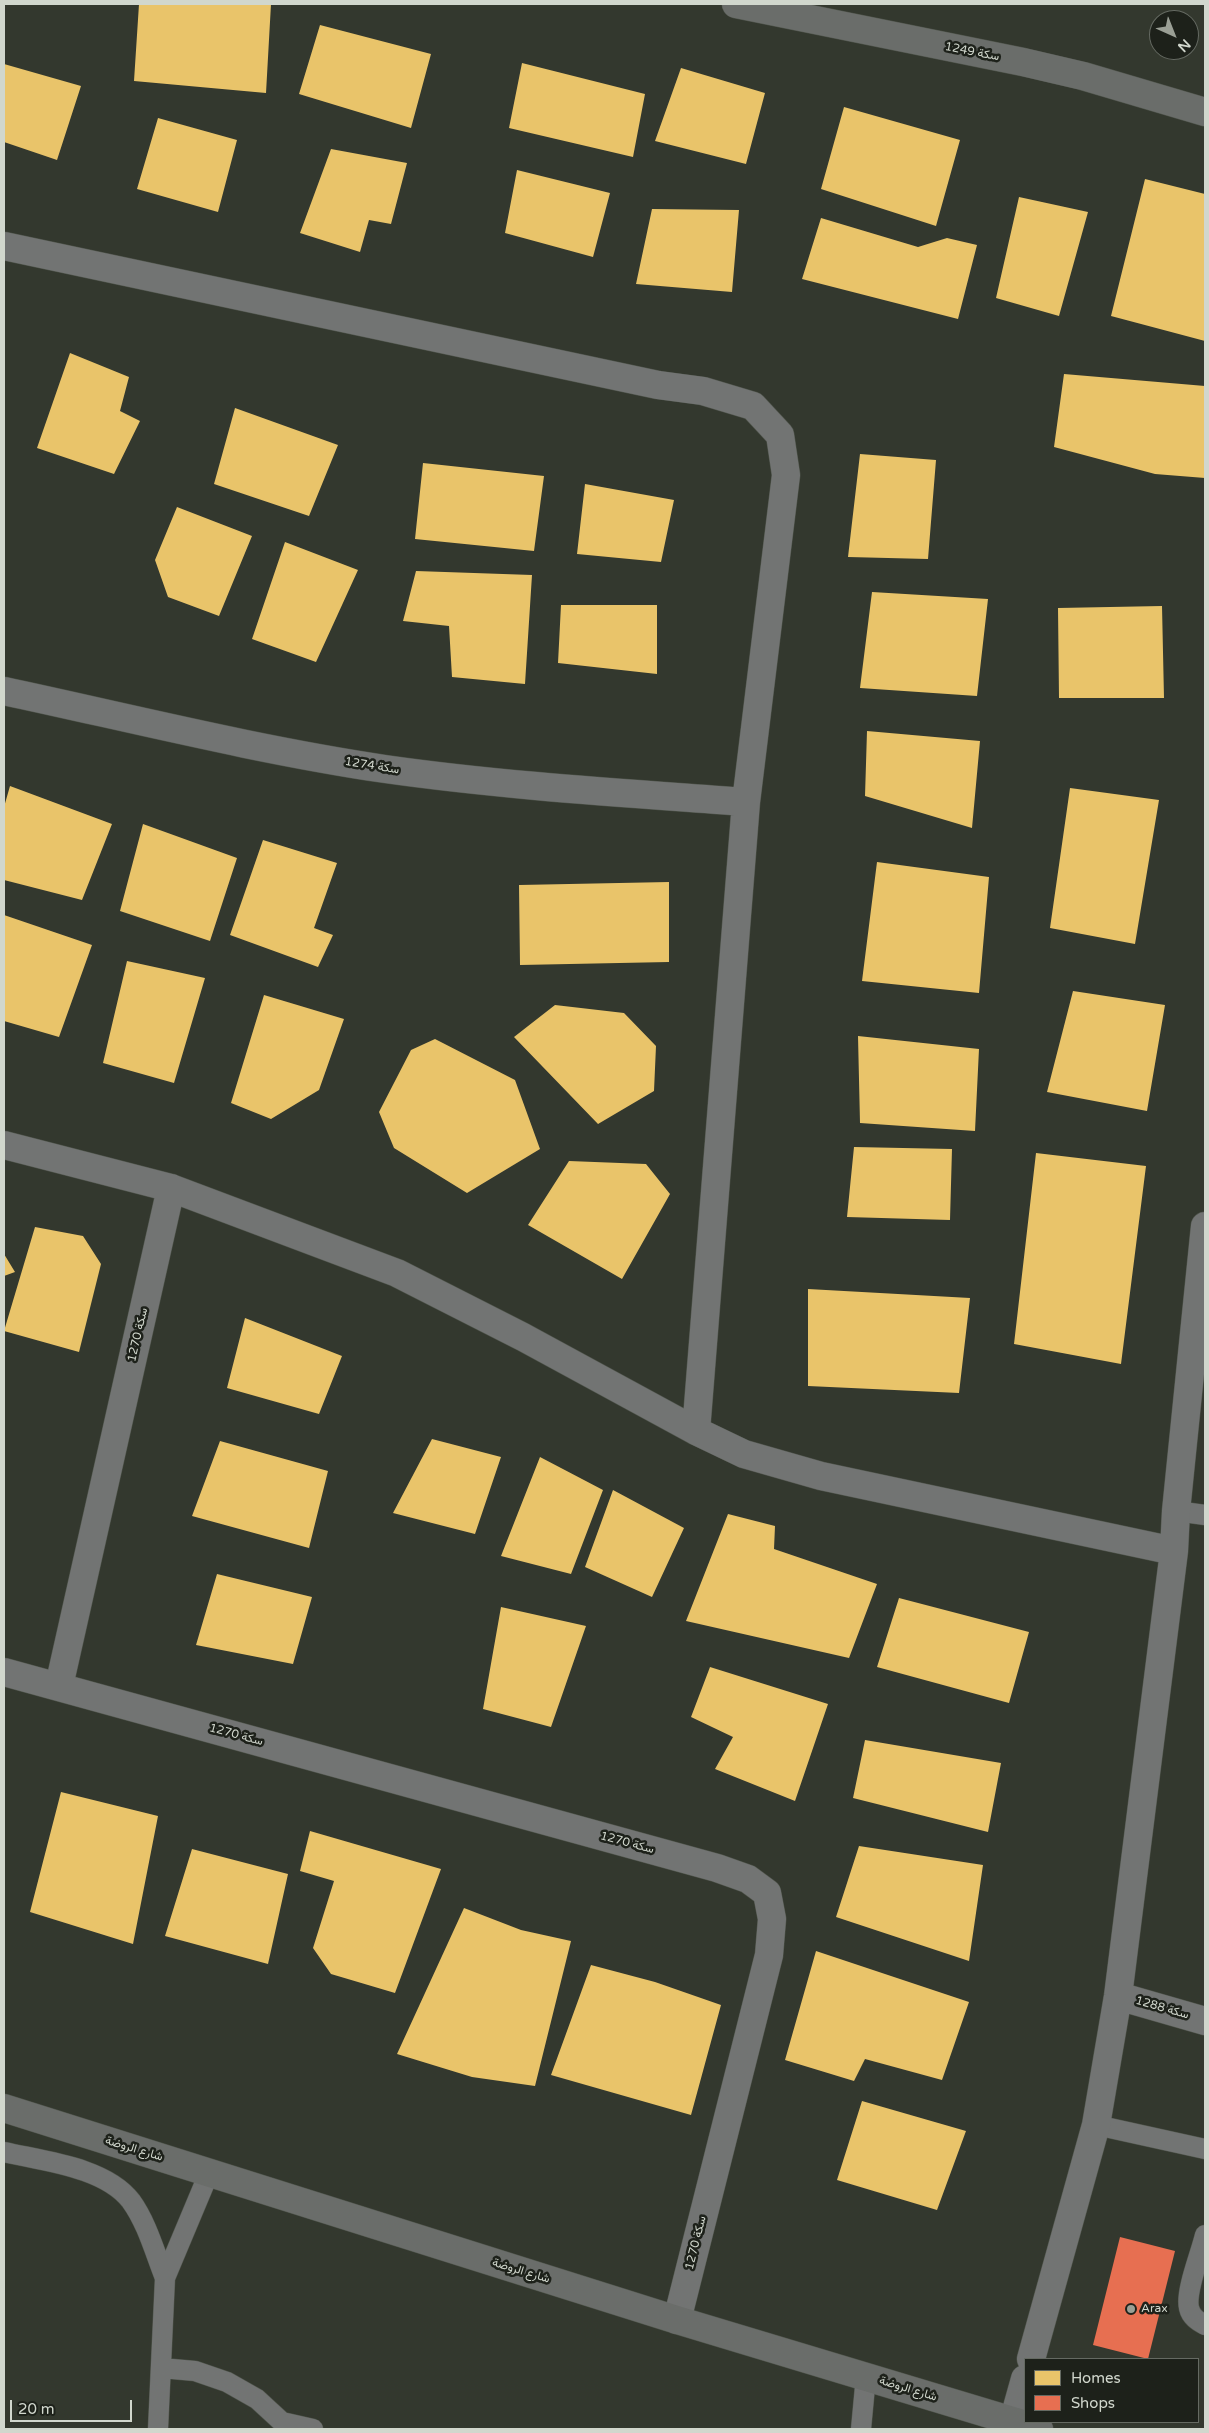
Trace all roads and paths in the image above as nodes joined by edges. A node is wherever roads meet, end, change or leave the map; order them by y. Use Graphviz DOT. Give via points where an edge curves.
graph roads {
  1 [pos="736,4"];
  2 [pos="1205,112"];
  3 [pos="4,246"];
  4 [pos="4,691"];
  5 [pos="746,802"];
  6 [pos="4,1145"];
  7 [pos="170,1188"];
  8 [pos="1205,1226"];
  9 [pos="696,1431"];
  10 [pos="1176,1510"];
  11 [pos="1205,1515"];
  12 [pos="1174,1551"];
  13 [pos="4,1672"];
  14 [pos="59,1686"];
  15 [pos="1118,1996"];
  16 [pos="1205,2021"];
  17 [pos="4,2108"];
  18 [pos="1096,2125"];
  19 [pos="1205,2149"];
  20 [pos="4,2152"];
  21 [pos="209,2173"];
  22 [pos="1205,2235"];
  23 [pos="166,2278"];
  24 [pos="677,2320"];
  25 [pos="1205,2325"];
  26 [pos="1031,2358"];
  27 [pos="161,2368"];
  28 [pos="866,2376"];
  29 [pos="278,2426"];
  30 [pos="1026,2426"];
  31 [pos="158,2429"];
  32 [pos="313,2429"];
  33 [pos="861,2429"];
  1 -- 2 [label="main road, سكة 1249" via="1023,62"];
  3 -- 5 [label="street" via="658,385 703,391 753,406 780,435 786,475"];
  4 -- 5 [label="street, سكة 1274" via="280,750 382,768 478,782"];
  5 -- 9 [label="street"];
  6 -- 7 [label="street"];
  7 -- 9 [label="street" via="397,1273 524,1337"];
  7 -- 14 [label="street, سكة 1270"];
  8 -- 10 [label="street"];
  9 -- 12 [label="street" via="744,1454 821,1476"];
  10 -- 11 [label="lane"];
  10 -- 12 [label="street"];
  12 -- 15 [label="street"];
  13 -- 14 [label="street, سكة 1270"];
  14 -- 24 [label="street, سكة 1270" via="717,1868 748,1879 767,1893 772,1919 769,1955"];
  15 -- 16 [label="street, سكة 1288"];
  15 -- 18 [label="street"];
  17 -- 21 [label="main road, شارع الروضة"];
  18 -- 19 [label="lane"];
  18 -- 26 [label="street"];
  20 -- 23 [label="lane" via="86,2172 105,2178 116,2186 139,2215"];
  21 -- 23 [label="lane"];
  21 -- 24 [label="main road, شارع الروضة"];
  22 -- 25 [label="lane" via="1189,2308 1195,2319"];
  23 -- 27 [label="lane"];
  24 -- 28 [label="main road, شارع الروضة"];
  27 -- 29 [label="lane" via="195,2371 228,2382 257,2399"];
  27 -- 31 [label="lane"];
  28 -- 30 [label="main road, شارع الروضة"];
  28 -- 33 [label="lane"];
  29 -- 32 [label="lane"];
}
